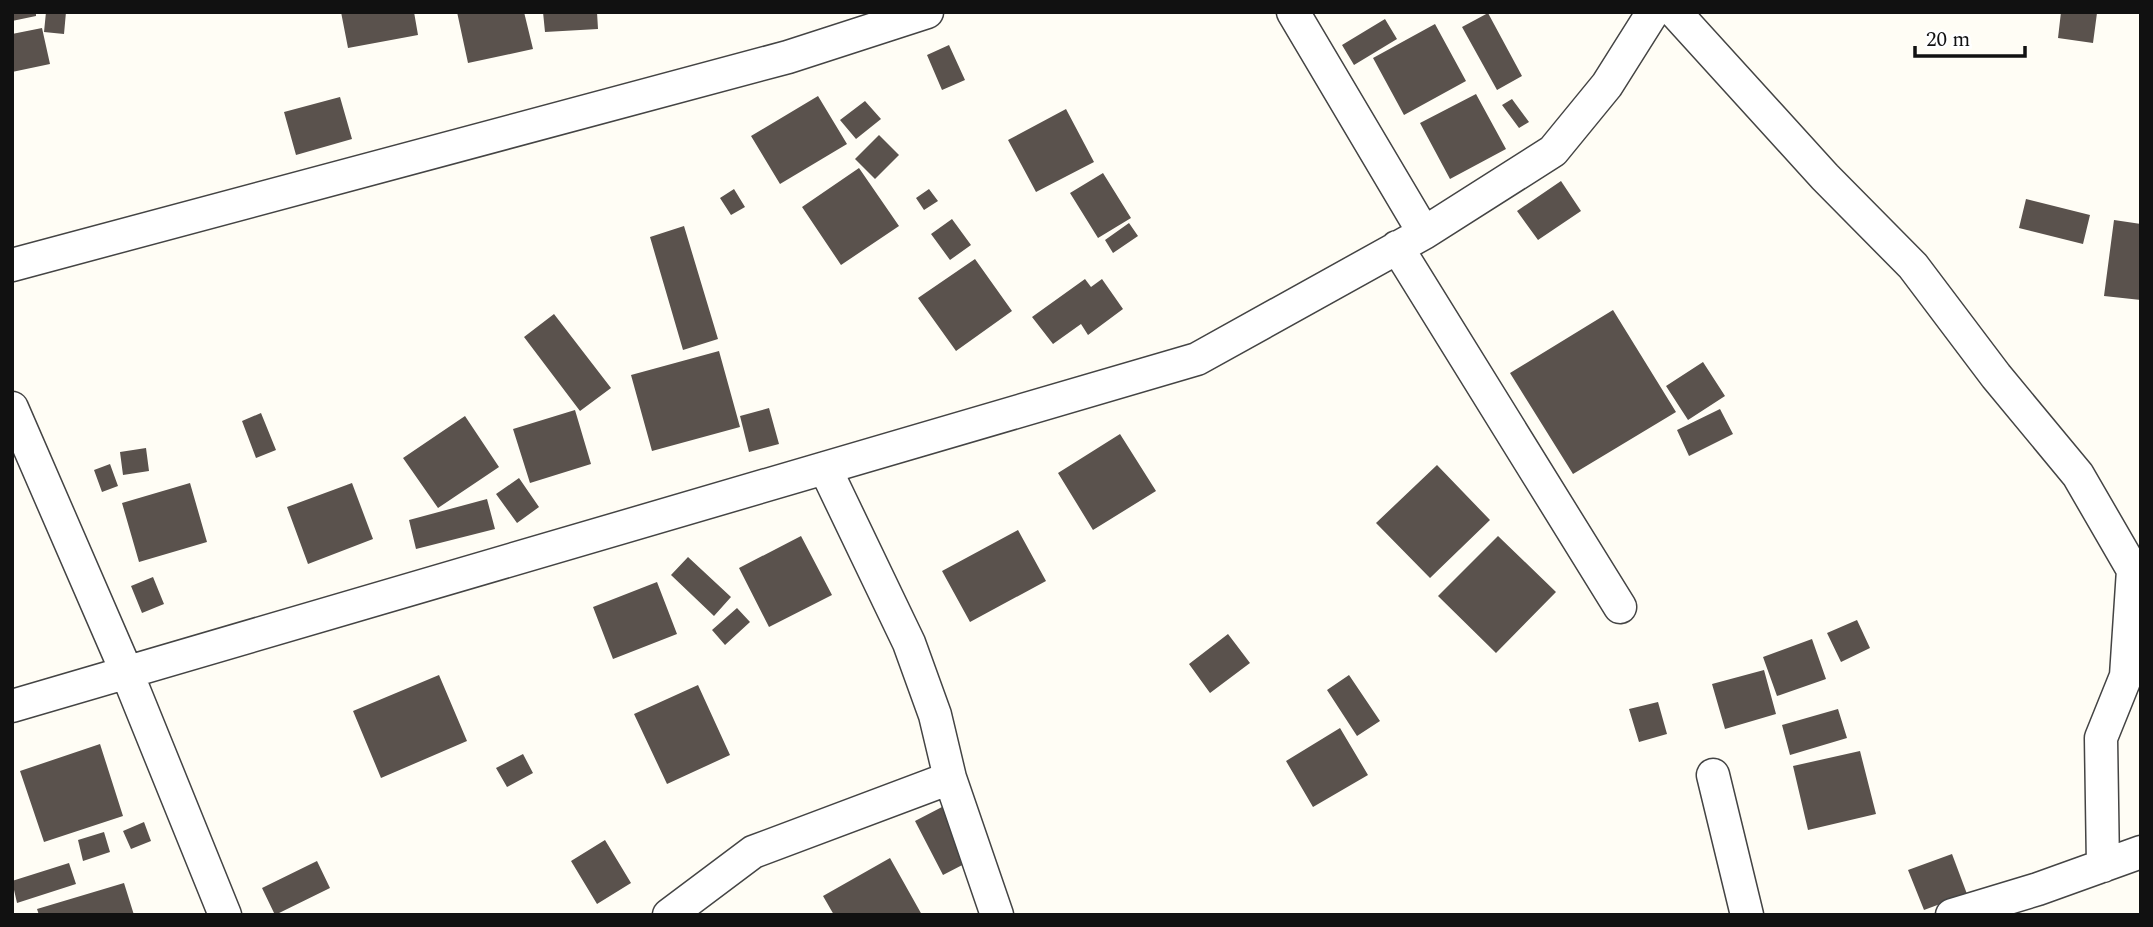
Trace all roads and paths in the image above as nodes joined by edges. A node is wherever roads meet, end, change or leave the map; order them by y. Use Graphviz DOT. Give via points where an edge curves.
graph roads {
  1 [pos="927,12"];
  2 [pos="1293,12"];
  3 [pos="1653,12"];
  4 [pos="1675,12"];
  5 [pos="1410,240"];
  6 [pos="12,265"];
  7 [pos="12,408"];
  8 [pos="825,468"];
  9 [pos="1620,607"];
  10 [pos="127,673"];
  11 [pos="12,706"];
  12 [pos="1713,775"];
  13 [pos="950,778"];
  14 [pos="2141,852"];
  15 [pos="2103,866"];
  16 [pos="225,915"];
  17 [pos="668,915"];
  18 [pos="998,915"];
  19 [pos="1747,915"];
  20 [pos="1952,915"];
  1 -- 6 [label="street" via="788,57"];
  2 -- 5 [label="street"];
  3 -- 5 [label="street" via="1607,85 1553,151"];
  4 -- 15 [label="street" via="1913,266 2078,475 2133,570 2126,676 2101,738"];
  5 -- 8 [label="street" via="1197,359"];
  5 -- 9 [label="street"];
  7 -- 10 [label="street"];
  8 -- 10 [label="street"];
  8 -- 13 [label="street" via="909,643 936,715"];
  10 -- 11 [label="street"];
  10 -- 16 [label="street"];
  12 -- 19 [label="street"];
  13 -- 17 [label="street" via="753,852"];
  13 -- 18 [label="street"];
  14 -- 15 [label="street"];
  15 -- 20 [label="street"];
}
